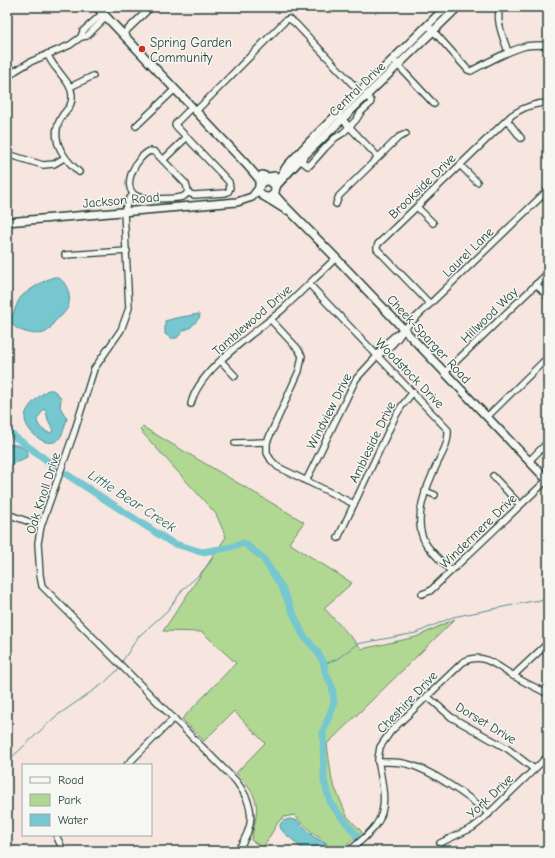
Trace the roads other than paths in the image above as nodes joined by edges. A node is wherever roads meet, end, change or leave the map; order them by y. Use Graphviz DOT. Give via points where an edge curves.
graph roads {
  1 [pos="97,7"];
  2 [pos="151,7"];
  3 [pos="446,7"];
  4 [pos="458,7"];
  5 [pos="500,7"];
  6 [pos="104,15"];
  7 [pos="428,25"];
  8 [pos="433,31"];
  9 [pos="123,34"];
  10 [pos="548,45"];
  11 [pos="508,52"];
  12 [pos="47,54"];
  13 [pos="396,63"];
  14 [pos="93,76"];
  15 [pos="7,79"];
  16 [pos="70,87"];
  17 [pos="175,89"];
  18 [pos="360,92"];
  19 [pos="367,96"];
  20 [pos="548,103"];
  21 [pos="434,104"];
  22 [pos="194,109"];
  23 [pos="339,117"];
  24 [pos="507,120"];
  25 [pos="136,126"];
  26 [pos="349,127"];
  27 [pos="406,134"];
  28 [pos="187,137"];
  29 [pos="521,138"];
  30 [pos="7,154"];
  31 [pos="378,157"];
  32 [pos="64,158"];
  33 [pos="163,160"];
  34 [pos="300,160"];
  35 [pos="246,164"];
  36 [pos="460,165"];
  37 [pos="287,166"];
  38 [pos="79,172"];
  39 [pos="262,175"];
  40 [pos="269,182"];
  41 [pos="477,182"];
  42 [pos="259,187"];
  43 [pos="548,190"];
  44 [pos="275,192"];
  45 [pos="188,193"];
  46 [pos="134,194"];
  47 [pos="265,197"];
  48 [pos="237,202"];
  49 [pos="336,204"];
  50 [pos="417,207"];
  51 [pos="124,212"];
  52 [pos="293,213"];
  53 [pos="7,222"];
  54 [pos="433,223"];
  55 [pos="127,251"];
  56 [pos="65,256"];
  57 [pos="336,258"];
  58 [pos="548,273"];
  59 [pos="309,284"];
  60 [pos="536,284"];
  61 [pos="548,297"];
  62 [pos="430,304"];
  63 [pos="270,319"];
  64 [pos="404,329"];
  65 [pos="378,355"];
  66 [pos="548,357"];
  67 [pos="221,361"];
  68 [pos="444,373"];
  69 [pos="235,376"];
  70 [pos="413,392"];
  71 [pos="191,404"];
  72 [pos="487,417"];
  73 [pos="266,442"];
  74 [pos="548,442"];
  75 [pos="235,443"];
  76 [pos="529,461"];
  77 [pos="493,476"];
  78 [pos="306,481"];
  79 [pos="547,481"];
  80 [pos="425,491"];
  81 [pos="435,495"];
  82 [pos="354,504"];
  83 [pos="520,505"];
  84 [pos="7,514"];
  85 [pos="41,526"];
  86 [pos="338,538"];
  87 [pos="451,571"];
  88 [pos="422,594"];
  89 [pos="548,643"];
  90 [pos="514,676"];
  91 [pos="548,694"];
  92 [pos="427,696"];
  93 [pos="174,718"];
  94 [pos="548,756"];
  95 [pos="378,762"];
  96 [pos="128,764"];
  97 [pos="534,769"];
  98 [pos="489,814"];
  99 [pos="56,836"];
  100 [pos="440,843"];
  101 [pos="64,851"];
  102 [pos="237,851"];
  103 [pos="349,851"];
  1 -- 6 [label="main road"];
  2 -- 9 [label="street"];
  3 -- 7 [label="main road, Central Drive"];
  4 -- 8 [label="main road, Central Drive"];
  5 -- 11 [label="street" via="500,26"];
  6 -- 9 [label="main road"];
  6 -- 12 [label="street" via="87,35"];
  7 -- 8 [label="street"];
  7 -- 13 [label="main road, Central Drive"];
  8 -- 11 [label="street" via="468,70"];
  8 -- 13 [label="main road, Central Drive"];
  9 -- 17 [label="main road"];
  10 -- 11 [label="street" via="526,46"];
  12 -- 15 [label="street" via="15,71"];
  12 -- 16 [label="street"];
  13 -- 18 [label="main road, Central Drive"];
  13 -- 19 [label="main road, Central Drive"];
  13 -- 21 [label="street"];
  14 -- 16 [label="street"];
  16 -- 32 [label="street" via="73,100 58,124 56,133"];
  17 -- 22 [label="main road"];
  17 -- 25 [label="street"];
  18 -- 22 [label="street" via="295,23 289,20 283,22"];
  18 -- 23 [label="main road, Central Drive"];
  19 -- 23 [label="main road, Central Drive"];
  19 -- 26 [label="street" via="370,104"];
  20 -- 24 [label="street, Brookside Drive" via="532,104 522,108"];
  22 -- 28 [label="street" via="175,124"];
  22 -- 35 [label="main road"];
  23 -- 26 [label="street"];
  23 -- 34 [label="main road, Central Drive"];
  23 -- 37 [label="main road, Central Drive"];
  24 -- 29 [label="street"];
  24 -- 36 [label="street, Brookside Drive"];
  26 -- 31 [label="street"];
  26 -- 34 [label="street" via="310,165 305,165"];
  27 -- 31 [label="street" via="399,137"];
  28 -- 33 [label="street"];
  28 -- 45 [label="street" via="230,186 225,193"];
  30 -- 32 [label="street" via="46,165"];
  31 -- 49 [label="street" via="339,196"];
  32 -- 38 [label="street"];
  33 -- 45 [label="street" via="186,184"];
  33 -- 46 [label="street" via="155,152 150,151 137,162 130,180 130,188"];
  34 -- 44 [label="main road, Central Drive"];
  35 -- 39 [label="main road"];
  35 -- 42 [label="main road" via="259,179"];
  36 -- 41 [label="street"];
  36 -- 50 [label="street, Brookside Drive"];
  37 -- 39 [label="main road" via="275,176"];
  37 -- 40 [label="main road, Central Drive" via="278,178"];
  39 -- 40 [label="main road"];
  40 -- 42 [label="main road" via="262,183"];
  40 -- 44 [label="main road" via="274,184"];
  42 -- 47 [label="main road" via="260,194"];
  42 -- 48 [label="main road, Jackson Road" via="252,197"];
  43 -- 62 [label="street, Laurel Lane"];
  44 -- 47 [label="main road" via="270,197"];
  44 -- 52 [label="main road, Cheek-Sparger Road"];
  45 -- 46 [label="street" via="178,198 140,198"];
  46 -- 51 [label="street"];
  47 -- 48 [label="main road, Jackson Road" via="248,203"];
  47 -- 52 [label="main road, Cheek-Sparger Road"];
  48 -- 51 [label="main road, Jackson Road"];
  50 -- 54 [label="street"];
  50 -- 62 [label="street, Brookside Drive" via="376,247"];
  51 -- 53 [label="main road, Jackson Road"];
  51 -- 55 [label="street, Oak Knoll Drive"];
  52 -- 57 [label="main road, Cheek-Sparger Road"];
  55 -- 56 [label="street"];
  55 -- 85 [label="street, Oak Knoll Drive" via="127,316 121,330 94,368"];
  57 -- 59 [label="street, Tamblewood Drive"];
  57 -- 64 [label="main road, Cheek-Sparger Road"];
  58 -- 60 [label="street, Hillwood Way"];
  59 -- 63 [label="street, Tamblewood Drive"];
  59 -- 65 [label="street, Woodstock Drive"];
  60 -- 61 [label="street"];
  60 -- 68 [label="street, Hillwood Way"];
  62 -- 64 [label="street, Laurel Lane"];
  63 -- 67 [label="street, Tamblewood Drive"];
  63 -- 73 [label="street" via="302,356 298,372"];
  64 -- 65 [label="street, Windview Drive" via="383,346"];
  64 -- 68 [label="main road, Cheek-Sparger Road"];
  65 -- 70 [label="street, Woodstock Drive"];
  65 -- 78 [label="street, Windview Drive" via="360,373 350,388"];
  66 -- 72 [label="street"];
  67 -- 69 [label="street"];
  67 -- 71 [label="street, Tamblewood Drive" via="200,386"];
  68 -- 72 [label="main road, Cheek-Sparger Road"];
  70 -- 80 [label="street, Woodstock Drive" via="448,430 448,440"];
  70 -- 82 [label="street, Ambleside Drive" via="395,417"];
  72 -- 76 [label="main road, Cheek-Sparger Road"];
  73 -- 75 [label="street"];
  73 -- 78 [label="street" via="267,453 273,463"];
  74 -- 76 [label="street"];
  76 -- 79 [label="main road, Cheek-Sparger Road"];
  77 -- 83 [label="street"];
  78 -- 82 [label="street"];
  79 -- 83 [label="street, Windermere Drive"];
  80 -- 81 [label="street"];
  80 -- 87 [label="street, Woodstock Drive" via="420,520 423,537 426,544"];
  82 -- 86 [label="street, Ambleside Drive"];
  83 -- 87 [label="street, Windermere Drive"];
  84 -- 85 [label="street"];
  85 -- 93 [label="street, Oak Knoll Drive" via="38,543 42,586"];
  87 -- 88 [label="street, Windermere Drive" via="430,591"];
  89 -- 90 [label="street"];
  90 -- 91 [label="street"];
  90 -- 92 [label="street, Cheshire Drive" via="484,659 471,658 454,670"];
  92 -- 95 [label="street, Cheshire Drive" via="386,737 380,747"];
  92 -- 97 [label="street, Dorset Drive" via="451,717 508,749"];
  93 -- 96 [label="street"];
  93 -- 102 [label="street, Oak Knoll Drive" via="236,781 247,799 251,819 246,836"];
  94 -- 97 [label="street, York Drive"];
  95 -- 98 [label="street" via="408,764 424,770 469,798"];
  95 -- 103 [label="street, Cheshire Drive" via="383,792 382,816 376,826"];
  97 -- 98 [label="street, York Drive"];
  98 -- 100 [label="street, York Drive" via="472,828"];
  99 -- 101 [label="street"];
}
